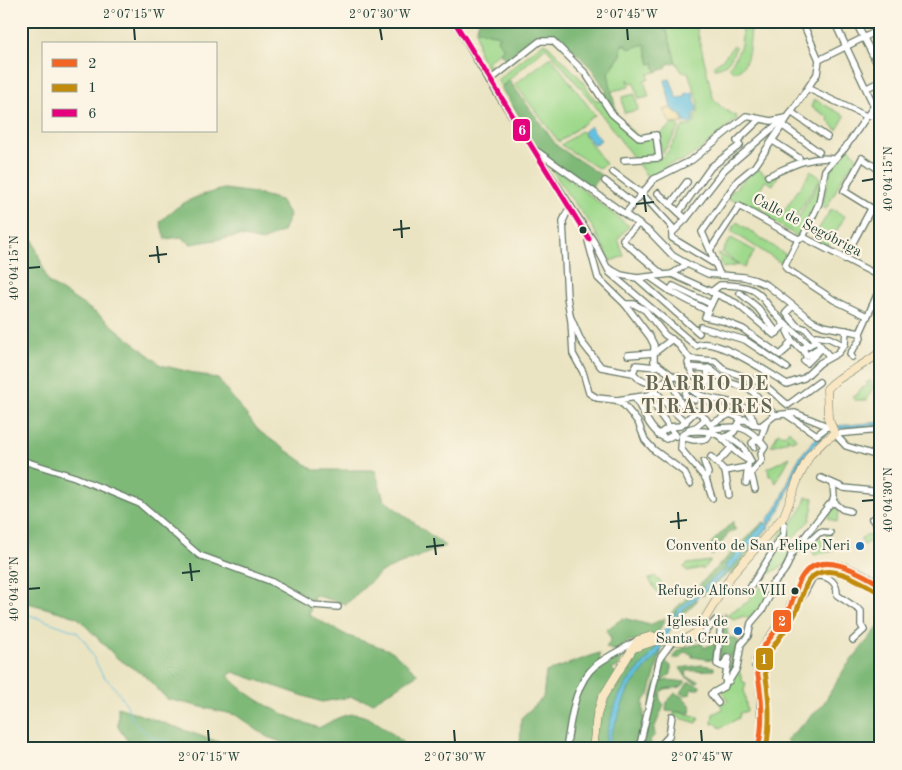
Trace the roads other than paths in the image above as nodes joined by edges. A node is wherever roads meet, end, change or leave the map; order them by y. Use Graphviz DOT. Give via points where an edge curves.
graph roads {
  1 [pos="454,21"];
  2 [pos="463,21"];
  3 [pos="802,21"];
  4 [pos="834,21"];
  5 [pos="855,21"];
  6 [pos="879,21"];
  7 [pos="881,25"];
  8 [pos="881,29"];
  9 [pos="462,33"];
  10 [pos="864,39"];
  11 [pos="846,48"];
  12 [pos="819,60"];
  13 [pos="881,71"];
  14 [pos="489,81"];
  15 [pos="881,81"];
  16 [pos="867,88"];
  17 [pos="808,89"];
  18 [pos="873,102"];
  19 [pos="791,112"];
  20 [pos="881,115"];
  21 [pos="866,116"];
  22 [pos="759,120"];
  23 [pos="783,121"];
  24 [pos="827,137"];
  25 [pos="774,141"];
  26 [pos="531,147"];
  27 [pos="819,152"];
  28 [pos="799,158"];
  29 [pos="833,159"];
  30 [pos="624,160"];
  31 [pos="881,171"];
  32 [pos="613,172"];
  33 [pos="768,176"];
  34 [pos="605,181"];
  35 [pos="687,182"];
  36 [pos="641,193"];
  37 [pos="658,193"];
  38 [pos="633,203"];
  39 [pos="670,204"];
  40 [pos="570,206"];
  41 [pos="871,209"];
  42 [pos="679,212"];
  43 [pos="625,214"];
  44 [pos="881,214"];
  45 [pos="686,219"];
  46 [pos="638,224"];
  47 [pos="672,234"];
  48 [pos="800,238"];
  49 [pos="590,239"];
  50 [pos="710,250"];
  51 [pos="881,257"];
  52 [pos="844,259"];
  53 [pos="687,264"];
  54 [pos="715,264"];
  55 [pos="605,266"];
  56 [pos="873,273"];
  57 [pos="662,274"];
  58 [pos="672,274"];
  59 [pos="720,275"];
  60 [pos="650,277"];
  61 [pos="637,278"];
  62 [pos="881,278"];
  63 [pos="743,286"];
  64 [pos="881,286"];
  65 [pos="670,291"];
  66 [pos="714,293"];
  67 [pos="740,293"];
  68 [pos="736,303"];
  69 [pos="625,304"];
  70 [pos="712,304"];
  71 [pos="793,306"];
  72 [pos="786,313"];
  73 [pos="707,314"];
  74 [pos="867,316"];
  75 [pos="571,317"];
  76 [pos="788,326"];
  77 [pos="846,330"];
  78 [pos="777,333"];
  79 [pos="860,333"];
  80 [pos="672,339"];
  81 [pos="842,340"];
  82 [pos="792,341"];
  83 [pos="818,343"];
  84 [pos="809,345"];
  85 [pos="803,348"];
  86 [pos="654,353"];
  87 [pos="880,354"];
  88 [pos="628,355"];
  89 [pos="852,357"];
  90 [pos="830,358"];
  91 [pos="690,359"];
  92 [pos="804,362"];
  93 [pos="658,365"];
  94 [pos="689,367"];
  95 [pos="708,368"];
  96 [pos="787,368"];
  97 [pos="725,370"];
  98 [pos="634,373"];
  99 [pos="673,377"];
  100 [pos="819,382"];
  101 [pos="736,383"];
  102 [pos="687,386"];
  103 [pos="655,391"];
  104 [pos="635,398"];
  105 [pos="706,398"];
  106 [pos="616,400"];
  107 [pos="695,400"];
  108 [pos="788,405"];
  109 [pos="696,411"];
  110 [pos="730,414"];
  111 [pos="777,414"];
  112 [pos="787,415"];
  113 [pos="744,420"];
  114 [pos="686,422"];
  115 [pos="766,424"];
  116 [pos="754,425"];
  117 [pos="710,426"];
  118 [pos="737,426"];
  119 [pos="669,427"];
  120 [pos="831,429"];
  121 [pos="881,430"];
  122 [pos="687,431"];
  123 [pos="695,431"];
  124 [pos="746,431"];
  125 [pos="675,434"];
  126 [pos="658,435"];
  127 [pos="726,437"];
  128 [pos="682,439"];
  129 [pos="708,439"];
  130 [pos="758,440"];
  131 [pos="754,447"];
  132 [pos="731,448"];
  133 [pos="711,456"];
  134 [pos="881,457"];
  135 [pos="21,460"];
  136 [pos="749,460"];
  137 [pos="704,462"];
  138 [pos="717,464"];
  139 [pos="756,466"];
  140 [pos="749,470"];
  141 [pos="725,472"];
  142 [pos="821,478"];
  143 [pos="706,479"];
  144 [pos="690,484"];
  145 [pos="833,484"];
  146 [pos="755,489"];
  147 [pos="881,492"];
  148 [pos="729,496"];
  149 [pos="712,498"];
  150 [pos="834,502"];
  151 [pos="850,511"];
  152 [pos="819,516"];
  153 [pos="781,520"];
  154 [pos="872,520"];
  155 [pos="881,530"];
  156 [pos="830,533"];
  157 [pos="802,542"];
  158 [pos="881,585"];
  159 [pos="750,588"];
  160 [pos="338,607"];
  161 [pos="692,637"];
  162 [pos="638,640"];
  163 [pos="657,640"];
  164 [pos="854,640"];
  165 [pos="669,642"];
  166 [pos="634,648"];
  167 [pos="755,666"];
  168 [pos="726,681"];
  169 [pos="718,703"];
  170 [pos="672,716"];
  171 [pos="21,745"];
  172 [pos="660,746"];
  173 [pos="24,749"];
  174 [pos="566,749"];
  175 [pos="593,749"];
  176 [pos="638,749"];
  177 [pos="758,749"];
  1 -- 9 [label="street"];
  2 -- 9 [label="street"];
  3 -- 12 [label="street"];
  4 -- 11 [label="street"];
  5 -- 10 [label="street"];
  6 -- 7 [label="street"];
  8 -- 10 [label="street"];
  9 -- 14 [label="street"];
  10 -- 11 [label="street"];
  10 -- 13 [label="street"];
  11 -- 12 [label="street"];
  11 -- 16 [label="street"];
  12 -- 17 [label="street"];
  14 -- 26 [label="street"];
  14 -- 30 [label="street" via="540,41 553,41 586,74 612,114 640,138 656,135 659,158"];
  15 -- 16 [label="street"];
  16 -- 18 [label="street"];
  17 -- 19 [label="street"];
  17 -- 21 [label="street"];
  18 -- 20 [label="street"];
  18 -- 21 [label="street" via="872,110"];
  19 -- 23 [label="street"];
  19 -- 24 [label="street"];
  20 -- 21 [label="street"];
  21 -- 29 [label="street" via="845,148"];
  22 -- 23 [label="street"];
  22 -- 36 [label="street" via="746,116 692,160 659,176"];
  22 -- 42 [label="street" via="736,141 740,145 711,167"];
  23 -- 25 [label="street"];
  23 -- 27 [label="street"];
  23 -- 45 [label="street" via="724,170"];
  25 -- 28 [label="street"];
  25 -- 50 [label="street" via="755,166 738,180 702,232"];
  26 -- 40 [label="street"];
  26 -- 43 [label="street"];
  29 -- 33 [label="street" via="825,157 803,161"];
  29 -- 48 [label="street" via="825,170 819,203"];
  31 -- 41 [label="street" via="862,158 844,191"];
  32 -- 36 [label="street"];
  34 -- 38 [label="street"];
  35 -- 39 [label="street"];
  36 -- 38 [label="street"];
  36 -- 47 [label="street" via="672,227"];
  37 -- 39 [label="street"];
  38 -- 43 [label="street"];
  39 -- 42 [label="street"];
  40 -- 49 [label="street"];
  40 -- 75 [label="street" via="563,221"];
  41 -- 44 [label="street"];
  41 -- 52 [label="street"];
  42 -- 45 [label="street"];
  43 -- 46 [label="street"];
  45 -- 47 [label="street"];
  46 -- 53 [label="street" via="673,256"];
  46 -- 57 [label="street" via="623,239 624,242"];
  47 -- 54 [label="street" via="672,238"];
  48 -- 50 [label="street, Calle de Segóbriga" via="739,206"];
  48 -- 52 [label="street, Calle de Segóbriga"];
  48 -- 74 [label="street" via="785,264 787,269 834,300"];
  49 -- 55 [label="street"];
  49 -- 69 [label="street" via="598,278"];
  50 -- 54 [label="street"];
  51 -- 56 [label="street"];
  52 -- 56 [label="street, Calle de Segóbriga"];
  53 -- 58 [label="street"];
  53 -- 59 [label="street" via="708,274"];
  54 -- 59 [label="street"];
  55 -- 61 [label="street" via="621,275"];
  55 -- 90 [label="street" via="696,346 710,343 787,384 804,378"];
  56 -- 62 [label="street, Calle de Segóbriga"];
  57 -- 58 [label="street"];
  57 -- 60 [label="street"];
  58 -- 66 [label="street"];
  59 -- 71 [label="street" via="756,280"];
  60 -- 61 [label="street"];
  60 -- 65 [label="street"];
  61 -- 96 [label="street" via="700,330 745,340"];
  63 -- 66 [label="street" via="720,285"];
  63 -- 67 [label="street"];
  63 -- 76 [label="street" via="758,294"];
  64 -- 74 [label="street"];
  65 -- 70 [label="street" via="673,286"];
  65 -- 73 [label="street"];
  66 -- 68 [label="street"];
  66 -- 70 [label="street"];
  67 -- 68 [label="street"];
  67 -- 78 [label="street" via="758,308"];
  68 -- 78 [label="street" via="765,330 774,335"];
  69 -- 80 [label="street" via="645,310"];
  69 -- 86 [label="street" via="652,340"];
  70 -- 73 [label="street"];
  71 -- 72 [label="street"];
  71 -- 77 [label="street" via="823,326"];
  72 -- 76 [label="street"];
  72 -- 83 [label="street"];
  73 -- 82 [label="street" via="743,329 780,355"];
  74 -- 79 [label="street"];
  75 -- 98 [label="street" via="581,342 601,367"];
  75 -- 106 [label="street" via="573,354 589,393 597,398"];
  76 -- 78 [label="street"];
  76 -- 82 [label="street"];
  76 -- 84 [label="street"];
  77 -- 79 [label="street"];
  77 -- 81 [label="street"];
  79 -- 89 [label="street" via="861,338 850,354"];
  80 -- 86 [label="street"];
  80 -- 91 [label="street"];
  81 -- 83 [label="street" via="829,338"];
  81 -- 90 [label="street" via="838,354"];
  82 -- 85 [label="street"];
  83 -- 84 [label="street"];
  83 -- 85 [label="street" via="806,356"];
  83 -- 90 [label="street"];
  83 -- 92 [label="street" via="807,363"];
  84 -- 85 [label="street"];
  86 -- 88 [label="street"];
  86 -- 93 [label="street" via="653,360"];
  87 -- 120 [label="street" via="837,379 827,389"];
  91 -- 94 [label="street"];
  91 -- 97 [label="street" via="715,360"];
  93 -- 98 [label="street" via="636,365"];
  93 -- 99 [label="street"];
  94 -- 95 [label="street"];
  94 -- 95 [label="street" via="693,375 708,383"];
  95 -- 101 [label="street" via="725,381"];
  97 -- 101 [label="street"];
  97 -- 108 [label="street" via="762,383"];
  98 -- 103 [label="street"];
  99 -- 102 [label="street"];
  99 -- 103 [label="street"];
  99 -- 109 [label="street" via="681,404"];
  100 -- 108 [label="street"];
  101 -- 111 [label="street" via="753,391"];
  102 -- 105 [label="street"];
  102 -- 107 [label="street" via="686,396"];
  103 -- 104 [label="street"];
  103 -- 114 [label="street" via="662,395 674,414"];
  103 -- 119 [label="street"];
  104 -- 106 [label="street"];
  104 -- 126 [label="street"];
  105 -- 110 [label="street" via="712,406"];
  105 -- 116 [label="street" via="744,407 752,414"];
  106 -- 144 [label="street" via="632,415 645,440 684,472"];
  108 -- 111 [label="street"];
  109 -- 114 [label="street"];
  109 -- 117 [label="street"];
  110 -- 113 [label="street"];
  110 -- 117 [label="street"];
  111 -- 112 [label="street"];
  111 -- 115 [label="street"];
  112 -- 120 [label="street" via="796,414"];
  112 -- 120 [label="street" via="817,435"];
  113 -- 116 [label="street"];
  113 -- 118 [label="street"];
  114 -- 119 [label="street"];
  115 -- 116 [label="street"];
  115 -- 130 [label="street"];
  116 -- 124 [label="street"];
  117 -- 118 [label="street"];
  117 -- 122 [label="street"];
  117 -- 123 [label="street"];
  117 -- 127 [label="street"];
  117 -- 129 [label="street"];
  118 -- 124 [label="street"];
  118 -- 127 [label="street"];
  119 -- 125 [label="street"];
  119 -- 126 [label="street"];
  120 -- 121 [label="street"];
  120 -- 134 [label="street" via="846,446"];
  120 -- 153 [label="street" via="805,463"];
  122 -- 123 [label="street"];
  122 -- 128 [label="street"];
  123 -- 129 [label="street"];
  124 -- 130 [label="street"];
  125 -- 126 [label="street" via="666,440"];
  125 -- 128 [label="street"];
  127 -- 132 [label="street"];
  127 -- 136 [label="street" via="743,447"];
  128 -- 129 [label="street"];
  128 -- 143 [label="street" via="683,452"];
  130 -- 131 [label="street" via="752,443"];
  130 -- 139 [label="street" via="766,447 761,454 762,460"];
  132 -- 136 [label="street"];
  132 -- 138 [label="street"];
  133 -- 138 [label="street"];
  135 -- 160 [label="street" via="79,479 143,506 199,555 270,581 313,605"];
  136 -- 139 [label="street"];
  136 -- 140 [label="street"];
  137 -- 143 [label="street" via="708,474"];
  138 -- 141 [label="street"];
  139 -- 140 [label="street"];
  140 -- 141 [label="street"];
  140 -- 146 [label="street"];
  141 -- 148 [label="street"];
  142 -- 145 [label="street"];
  143 -- 149 [label="street"];
  145 -- 147 [label="street"];
  145 -- 150 [label="street"];
  150 -- 151 [label="street"];
  150 -- 152 [label="street" via="826,504"];
  150 -- 157 [label="street"];
  153 -- 159 [label="street" via="783,535"];
  153 -- 161 [label="street" via="731,576"];
  154 -- 155 [label="street"];
  156 -- 157 [label="street" via="820,532 810,541"];
  157 -- 168 [label="street" via="791,555 789,564 770,585 771,593 751,622 748,636 741,644 737,668"];
  158 -- 167 [label="street" via="849,567 827,565 804,573 788,609 756,657"];
  161 -- 165 [label="street"];
  161 -- 168 [label="street" via="701,637 719,620 717,664 722,667 729,658"];
  162 -- 163 [label="street" via="649,636"];
  162 -- 166 [label="street"];
  162 -- 174 [label="street" via="595,666 584,679 577,695"];
  163 -- 165 [label="street"];
  163 -- 166 [label="street"];
  164 -- 167 [label="street" via="864,630 860,611 837,595 827,576 820,574 813,577 795,611"];
  165 -- 176 [label="street" via="660,658"];
  166 -- 175 [label="street" via="602,698"];
  167 -- 177 [label="street" via="760,684 761,737"];
  168 -- 169 [label="street" via="725,686 712,694"];
  170 -- 172 [label="street" via="669,736"];
  171 -- 173 [label="street"];
}
